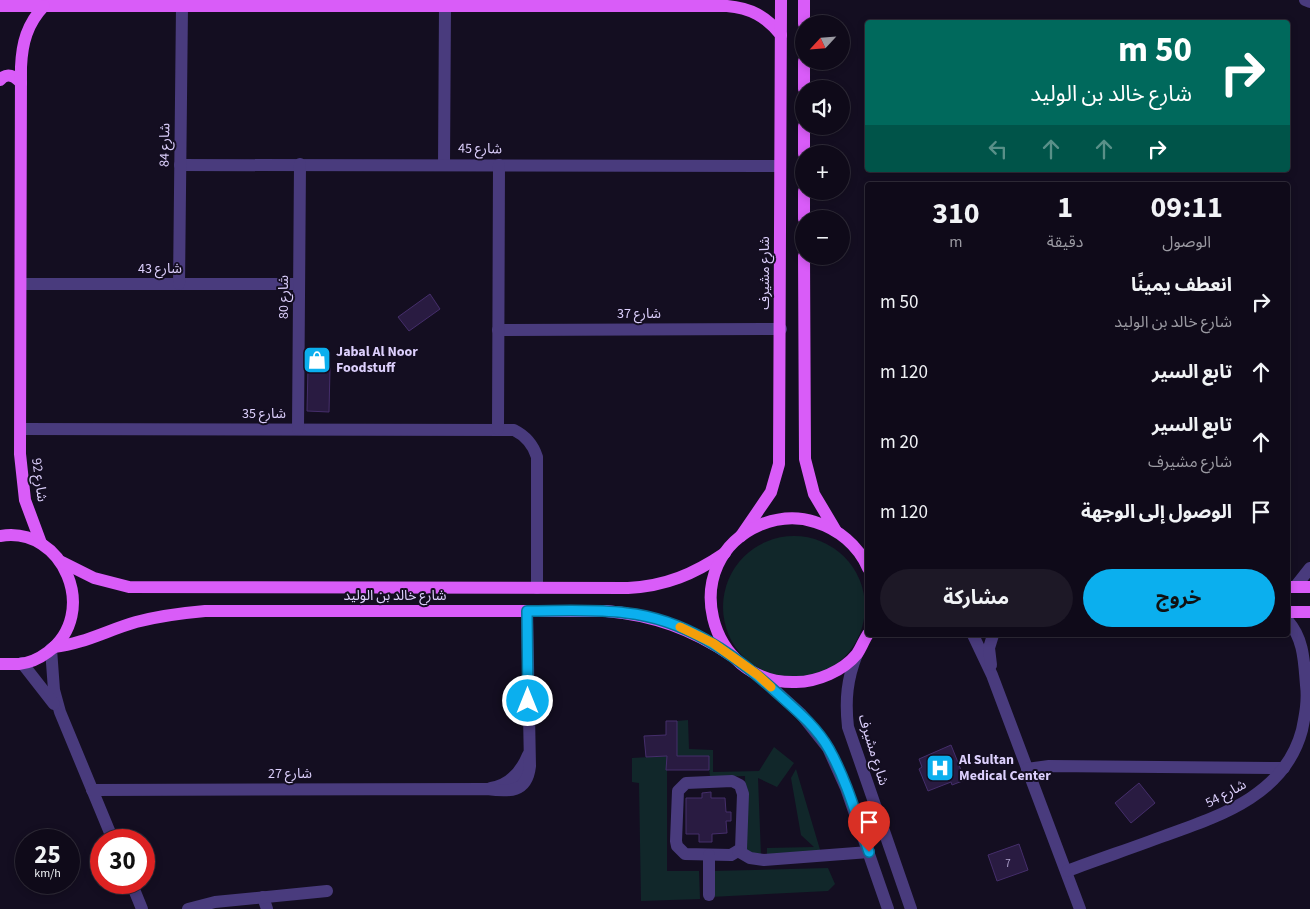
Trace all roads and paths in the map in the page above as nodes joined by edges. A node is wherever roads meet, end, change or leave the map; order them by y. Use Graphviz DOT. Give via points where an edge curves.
graph roads {
  1 [pos="781,0"];
  2 [pos="804,0"];
  3 [pos="1305,0"];
  4 [pos="1310,2"];
  5 [pos="615,3"];
  6 [pos="0,6"];
  7 [pos="44,6"];
  8 [pos="182,6"];
  9 [pos="445,6"];
  10 [pos="804,15"];
  11 [pos="781,35"];
  12 [pos="0,80"];
  13 [pos="21,83"];
  14 [pos="180,164"];
  15 [pos="300,164"];
  16 [pos="444,164"];
  17 [pos="499,165"];
  18 [pos="780,166"];
  19 [pos="804,265"];
  20 [pos="21,284"];
  21 [pos="179,284"];
  22 [pos="299,284"];
  23 [pos="781,329"];
  24 [pos="498,330"];
  25 [pos="21,429"];
  26 [pos="298,429"];
  27 [pos="502,429"];
  28 [pos="836,531"];
  29 [pos="0,536"];
  30 [pos="741,536"];
  31 [pos="41,543"];
  32 [pos="725,553"];
  33 [pos="863,555"];
  34 [pos="62,562"];
  35 [pos="1310,568"];
  36 [pos="1291,587"];
  37 [pos="1310,587"];
  38 [pos="537,588"];
  39 [pos="527,611"];
  40 [pos="1290,612"];
  41 [pos="1310,612"];
  42 [pos="1290,623"];
  43 [pos="867,637"];
  44 [pos="974,637"];
  45 [pos="992,637"];
  46 [pos="1310,644"];
  47 [pos="52,648"];
  48 [pos="857,654"];
  49 [pos="732,656"];
  50 [pos="1304,661"];
  51 [pos="0,664"];
  52 [pos="21,664"];
  53 [pos="0,674"];
  54 [pos="758,675"];
  55 [pos="992,675"];
  56 [pos="60,712"];
  57 [pos="1284,768"];
  58 [pos="1027,769"];
  59 [pos="92,790"];
  60 [pos="108,829"];
  61 [pos="738,851"];
  62 [pos="869,852"];
  63 [pos="710,855"];
  64 [pos="1067,871"];
  65 [pos="327,891"];
  66 [pos="136,894"];
  67 [pos="709,895"];
  68 [pos="265,903"];
  69 [pos="142,909"];
  70 [pos="188,909"];
  71 [pos="888,909"];
  72 [pos="911,909"];
  73 [pos="1080,909"];
  1 -- 11 [label="main road, شارع مشيرف"];
  2 -- 10 [label="main road"];
  3 -- 4 [label="street"];
  5 -- 9 [label="main road"];
  5 -- 11 [label="main road" via="739,7 763,16"];
  6 -- 7 [label="main road"];
  7 -- 8 [label="main road"];
  7 -- 13 [label="main road, شارع 92" via="24,40"];
  8 -- 9 [label="main road"];
  8 -- 14 [label="street, شارع 84"];
  9 -- 16 [label="street"];
  11 -- 18 [label="main road, شارع مشيرف"];
  12 -- 13 [label="main road" via="7,75"];
  13 -- 20 [label="main road, شارع 92"];
  14 -- 15 [label="street, شارع 45"];
  14 -- 21 [label="street, شارع 84"];
  15 -- 16 [label="street, شارع 45"];
  15 -- 22 [label="street, شارع 80"];
  16 -- 17 [label="street, شارع 45"];
  17 -- 18 [label="street, شارع 45"];
  17 -- 24 [label="street"];
  18 -- 23 [label="main road, شارع مشيرف"];
  19 -- 28 [label="main road" via="805,459 814,494"];
  20 -- 21 [label="street, شارع 43"];
  20 -- 25 [label="main road, شارع 92"];
  21 -- 22 [label="street, شارع 43"];
  22 -- 26 [label="street, شارع 80"];
  23 -- 24 [label="street, شارع 37"];
  23 -- 30 [label="main road, شارع مشيرف" via="779,464 771,492"];
  24 -- 27 [label="street"];
  25 -- 26 [label="street, شارع 35"];
  25 -- 31 [label="main road, شارع 92" via="21,477 25,500"];
  26 -- 27 [label="street, شارع 35"];
  27 -- 38 [label="street, شارع 35" via="526,428 533,432 540,445"];
  28 -- 30 [label="main road" via="809,520 780,519 753,528"];
  28 -- 33 [label="main road"];
  29 -- 31 [label="main road" via="24,537"];
  30 -- 32 [label="main road"];
  31 -- 34 [label="main road"];
  32 -- 38 [label="main road, شارع خالد بن الوليد" via="689,575 649,587"];
  32 -- 49 [label="main road" via="714,575 710,599 714,624"];
  34 -- 38 [label="main road, شارع خالد بن الوليد" via="94,578 129,587"];
  34 -- 47 [label="main road" via="74,597 72,615 65,632"];
  35 -- 36 [label="street"];
  36 -- 37 [label="main road"];
  39 -- 47 [label="main road, شارع خالد بن الوليد" via="185,613 136,622 72,645"];
  39 -- 49 [label="main road, شارع خالد بن الوليد" via="606,611 650,617 693,632"];
  39 -- 59 [label="street, شارع 27" via="529,775 518,788 509,791"];
  40 -- 41 [label="main road"];
  42 -- 50 [label="street, شارع 54" via="1296,630"];
  43 -- 48 [label="main road"];
  44 -- 55 [label="street"];
  45 -- 55 [label="street" via="989,648"];
  46 -- 50 [label="street, شارع 54"];
  47 -- 52 [label="main road"];
  47 -- 56 [label="street" via="54,690"];
  48 -- 54 [label="main road, شارع خالد بن الوليد" via="832,673 810,681 787,683"];
  48 -- 72 [label="street, شارع مشيرف" via="846,690 848,726"];
  49 -- 54 [label="main road, شارع خالد بن الوليد"];
  50 -- 57 [label="street, شارع 54" via="1308,697 1304,720 1298,744"];
  51 -- 52 [label="main road"];
  52 -- 53 [label="main road"];
  52 -- 56 [label="street" via="43,687"];
  54 -- 62 [label="street" via="801,714 828,748"];
  55 -- 58 [label="street"];
  56 -- 59 [label="street"];
  57 -- 58 [label="street" via="1049,766"];
  57 -- 64 [label="street, شارع 54" via="1252,798 1227,812"];
  58 -- 64 [label="street"];
  59 -- 60 [label="street"];
  61 -- 62 [label="street" via="757,860"];
  61 -- 63 [label="street" via="731,855"];
  61 -- 63 [label="street" via="742,841 743,794 740,785 732,781 686,783 676,797 677,846 685,854"];
  62 -- 71 [label="street"];
  63 -- 67 [label="street"];
  64 -- 73 [label="street"];
  65 -- 68 [label="street"];
  66 -- 69 [label="street"];
  68 -- 70 [label="street" via="216,902"];
}
